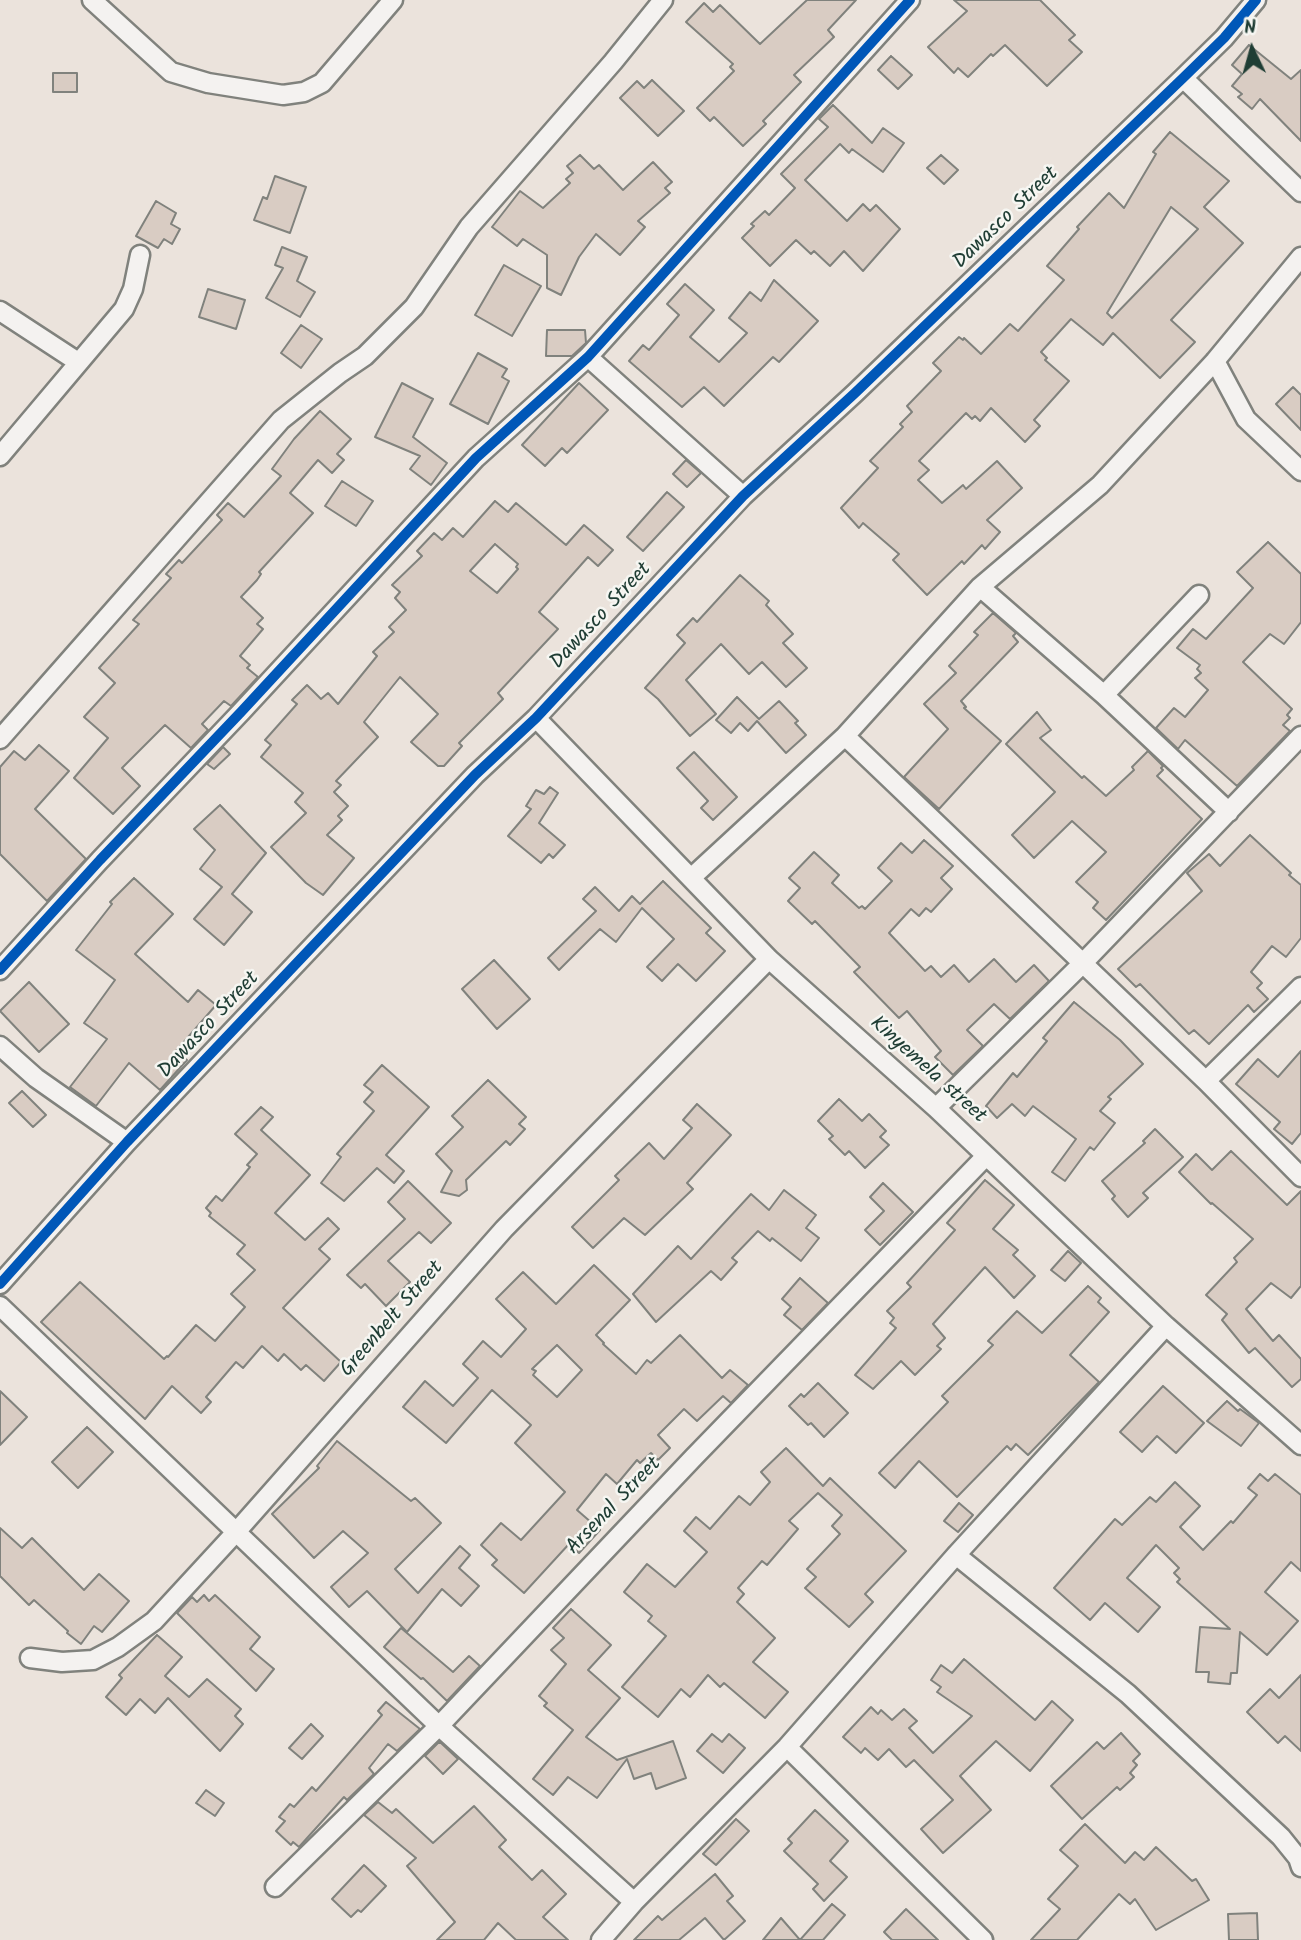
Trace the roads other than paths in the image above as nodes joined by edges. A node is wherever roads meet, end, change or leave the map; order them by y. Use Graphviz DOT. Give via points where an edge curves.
graph roads {
  1 [pos="92,0"];
  2 [pos="393,0"];
  3 [pos="663,0"];
  4 [pos="911,0"];
  5 [pos="1256,0"];
  6 [pos="1183,78"];
  7 [pos="1301,192"];
  8 [pos="140,255"];
  9 [pos="1301,257"];
  10 [pos="0,312"];
  11 [pos="588,357"];
  12 [pos="1215,360"];
  13 [pos="78,362"];
  14 [pos="0,456"];
  15 [pos="1301,471"];
  16 [pos="743,496"];
  17 [pos="980,587"];
  18 [pos="1199,595"];
  19 [pos="1104,695"];
  20 [pos="536,718"];
  21 [pos="845,736"];
  22 [pos="1301,736"];
  23 [pos="0,739"];
  24 [pos="1229,812"];
  25 [pos="691,877"];
  26 [pos="769,959"];
  27 [pos="1082,964"];
  28 [pos="0,970"];
  29 [pos="1301,987"];
  30 [pos="0,1046"];
  31 [pos="1206,1081"];
  32 [pos="936,1108"];
  33 [pos="127,1142"];
  34 [pos="986,1156"];
  35 [pos="1301,1177"];
  36 [pos="0,1284"];
  37 [pos="0,1306"];
  38 [pos="1166,1326"];
  39 [pos="1301,1445"];
  40 [pos="237,1531"];
  41 [pos="956,1555"];
  42 [pos="30,1658"];
  43 [pos="439,1726"];
  44 [pos="787,1747"];
  45 [pos="1300,1863"];
  46 [pos="275,1887"];
  47 [pos="634,1902"];
  48 [pos="977,1938"];
  49 [pos="601,1940"];
  1 -- 2 [label="street" via="171,72 283,95 322,83"];
  3 -- 23 [label="street" via="469,227 414,307 365,356 281,420"];
  4 -- 11 [label="street"];
  5 -- 6 [label="street, Dawasco Street"];
  6 -- 7 [label="street"];
  6 -- 16 [label="street, Dawasco Street"];
  8 -- 13 [label="street" via="124,309"];
  9 -- 12 [label="street"];
  10 -- 13 [label="street"];
  11 -- 16 [label="street"];
  11 -- 28 [label="street" via="476,458"];
  12 -- 15 [label="street" via="1246,419"];
  12 -- 17 [label="street" via="1100,485"];
  13 -- 14 [label="street"];
  16 -- 20 [label="street, Dawasco Street"];
  17 -- 19 [label="street"];
  17 -- 21 [label="street"];
  18 -- 19 [label="street"];
  19 -- 24 [label="street"];
  20 -- 25 [label="street, Kinyemela street"];
  20 -- 33 [label="street, Dawasco Street" via="475,775"];
  21 -- 25 [label="street"];
  21 -- 27 [label="street"];
  22 -- 24 [label="street"];
  24 -- 27 [label="street"];
  25 -- 26 [label="street, Kinyemela street"];
  26 -- 32 [label="street, Kinyemela street"];
  26 -- 40 [label="street, Greenbelt Street" via="504,1228"];
  27 -- 31 [label="street"];
  27 -- 32 [label="street"];
  29 -- 31 [label="street"];
  30 -- 33 [label="street" via="36,1078"];
  31 -- 35 [label="street"];
  32 -- 34 [label="street, Kinyemela street"];
  33 -- 36 [label="street, Dawasco Street"];
  34 -- 38 [label="street, Kinyemela street"];
  34 -- 43 [label="street, Arsenal Street"];
  37 -- 40 [label="street"];
  38 -- 39 [label="street, Kinyemela street"];
  38 -- 41 [label="street"];
  40 -- 42 [label="street, Greenbelt Street" via="154,1622 118,1647 93,1660"];
  40 -- 43 [label="street"];
  41 -- 44 [label="street"];
  41 -- 45 [label="street" via="1128,1694 1282,1837"];
  43 -- 46 [label="street, Arsenal Street"];
  43 -- 47 [label="street"];
  44 -- 47 [label="street"];
  44 -- 48 [label="street"];
  47 -- 49 [label="street"];
}
